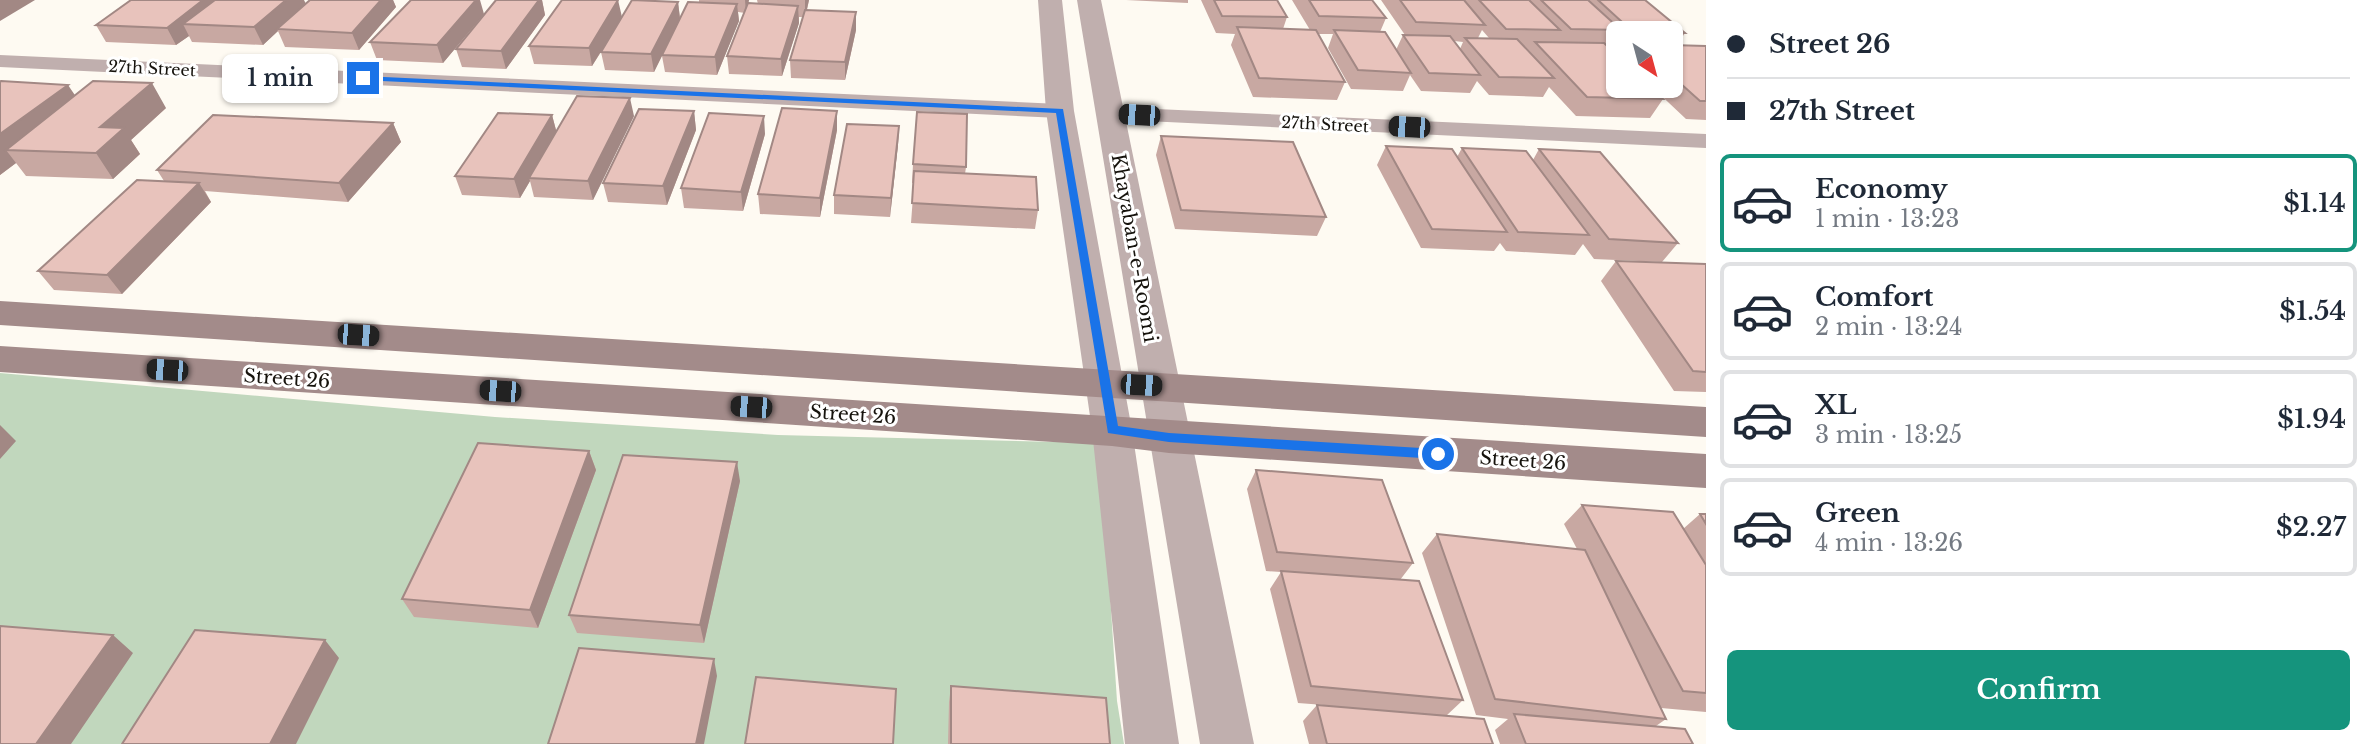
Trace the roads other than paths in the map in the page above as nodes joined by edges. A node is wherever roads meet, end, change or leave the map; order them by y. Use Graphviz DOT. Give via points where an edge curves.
graph roads {
  1 [pos="1050,0"];
  2 [pos="1089,0"];
  3 [pos="0,61"];
  4 [pos="1060,111"];
  5 [pos="1112,114"];
  6 [pos="1706,141"];
  7 [pos="0,313"];
  8 [pos="0,359"];
  9 [pos="1103,382"];
  10 [pos="1160,386"];
  11 [pos="1706,422"];
  12 [pos="1112,430"];
  13 [pos="1169,438"];
  14 [pos="1706,471"];
  15 [pos="1152,744"];
  16 [pos="1227,744"];
  1 -- 4 [label="street"];
  2 -- 5 [label="street, Khayaban-e-Roomi"];
  3 -- 4 [label="street, 27th Street"];
  4 -- 9 [label="street"];
  5 -- 6 [label="street, 27th Street"];
  5 -- 10 [label="street, Khayaban-e-Roomi"];
  7 -- 9 [label="main road"];
  8 -- 12 [label="main road, Street 26"];
  9 -- 10 [label="main road"];
  9 -- 12 [label="street"];
  10 -- 11 [label="main road"];
  10 -- 13 [label="street, Khayaban-e-Roomi"];
  12 -- 13 [label="main road, Street 26"];
  12 -- 15 [label="street"];
  13 -- 14 [label="main road, Street 26"];
  13 -- 16 [label="street, Khayaban-e-Roomi"];
}
